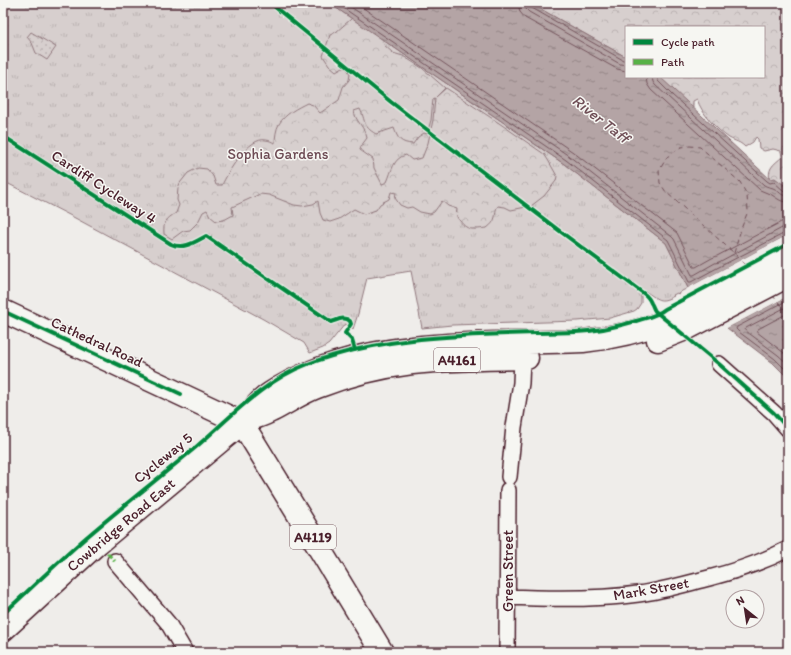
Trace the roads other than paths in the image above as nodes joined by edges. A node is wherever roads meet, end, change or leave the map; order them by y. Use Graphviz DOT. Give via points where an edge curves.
graph roads {
  1 [pos="788,258"];
  2 [pos="788,276"];
  3 [pos="3,311"];
  4 [pos="699,314"];
  5 [pos="522,358"];
  6 [pos="719,364"];
  7 [pos="242,423"];
  8 [pos="788,429"];
  9 [pos="788,549"];
  10 [pos="115,561"];
  11 [pos="507,597"];
  12 [pos="3,630"];
  13 [pos="185,652"];
  14 [pos="382,652"];
  15 [pos="507,652"];
  1 -- 4 [label="main road, Cowbridge Road East / A4161"];
  2 -- 4 [label="main road, Cowbridge Road East / A4161"];
  3 -- 7 [label="main road, Cathedral Road"];
  4 -- 5 [label="main road, Cowbridge Road East / A4161" via="688,328 663,339 622,350 581,356"];
  4 -- 7 [label="main road, Cowbridge Road East / A4161" via="604,339 429,346 398,349 357,358 302,376 282,387 262,399"];
  5 -- 7 [label="main road, Cowbridge Road East / A4161" via="435,361 376,370 317,387 270,412"];
  5 -- 11 [label="street, Green Street" via="508,483"];
  6 -- 8 [label="street" via="774,413"];
  7 -- 12 [label="main road, Cowbridge Road East / A4161" via="98,543"];
  7 -- 14 [label="main road, A4119"];
  9 -- 11 [label="street, Mark Street" via="736,571 638,594 593,598"];
  10 -- 13 [label="street" via="168,623"];
  11 -- 15 [label="street, Green Street"];
}
